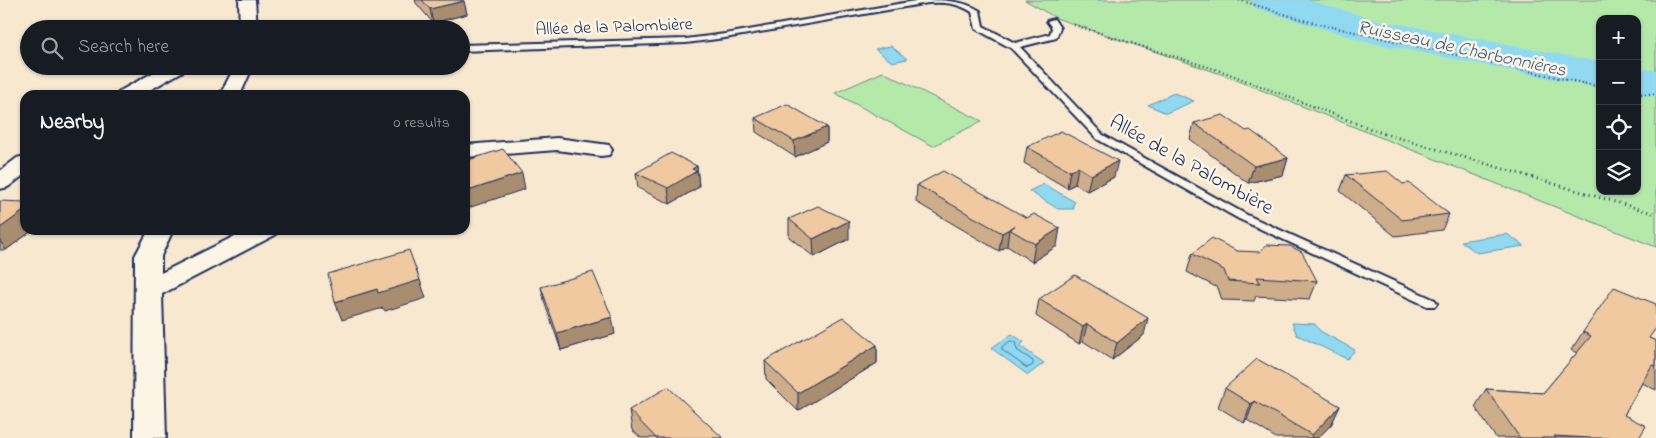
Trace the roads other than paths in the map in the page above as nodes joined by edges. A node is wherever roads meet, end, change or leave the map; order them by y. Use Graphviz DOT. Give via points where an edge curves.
graph roads {
  1 [pos="247,0"];
  2 [pos="945,0"];
  3 [pos="248,20"];
  4 [pos="1051,21"];
  5 [pos="1014,46"];
  6 [pos="470,48"];
  7 [pos="163,75"];
  8 [pos="240,75"];
  9 [pos="136,90"];
  10 [pos="232,90"];
  11 [pos="601,150"];
  12 [pos="470,151"];
  13 [pos="20,167"];
  14 [pos="0,182"];
  15 [pos="158,235"];
  16 [pos="256,235"];
  17 [pos="148,290"];
  18 [pos="1431,302"];
  19 [pos="150,438"];
  1 -- 3 [label="street"];
  2 -- 5 [label="lane, Allée de la Palombière" via="965,4 976,11 979,27"];
  2 -- 6 [label="lane, Allée de la Palombière" via="928,0 686,41"];
  4 -- 5 [label="lane" via="1056,28 1053,36"];
  5 -- 18 [label="lane, Allée de la Palombière" via="1100,137 1243,217"];
  7 -- 9 [label="street"];
  8 -- 10 [label="street"];
  11 -- 12 [label="street" via="557,144"];
  13 -- 14 [label="street"];
  15 -- 17 [label="street" via="148,256"];
  16 -- 17 [label="street"];
  17 -- 19 [label="street"];
}
